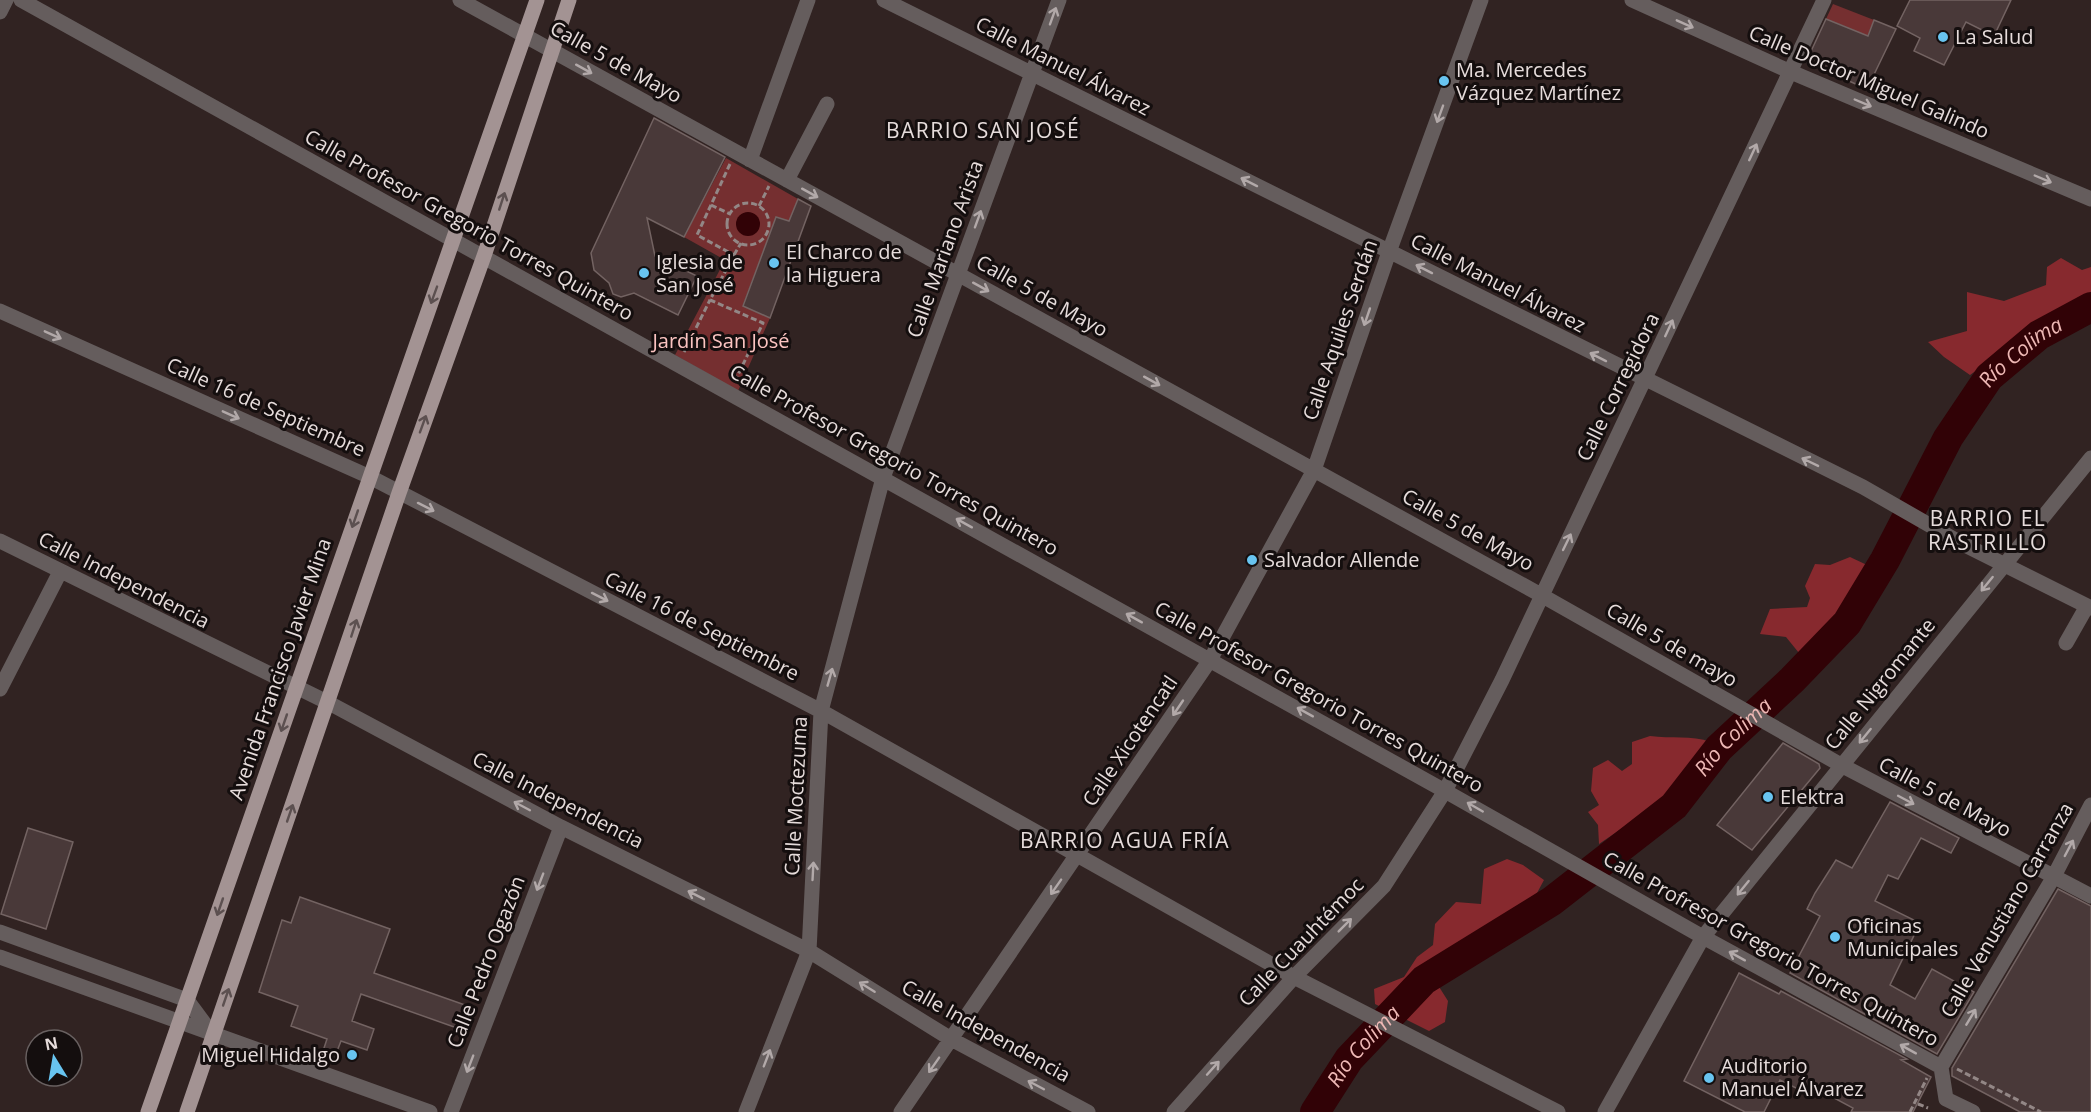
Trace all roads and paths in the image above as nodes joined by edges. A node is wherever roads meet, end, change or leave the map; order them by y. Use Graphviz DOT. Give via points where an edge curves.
graph roads {
  1 [pos="6,0"];
  2 [pos="21,0"];
  3 [pos="460,0"];
  4 [pos="537,0"];
  5 [pos="569,0"];
  6 [pos="808,0"];
  7 [pos="884,0"];
  8 [pos="1059,0"];
  9 [pos="1481,0"];
  10 [pos="1632,0"];
  11 [pos="1824,0"];
  12 [pos="0,12"];
  13 [pos="524,36"];
  14 [pos="551,51"];
  15 [pos="1791,72"];
  16 [pos="1032,73"];
  17 [pos="827,104"];
  18 [pos="736,152"];
  19 [pos="750,160"];
  20 [pos="781,177"];
  21 [pos="2091,199"];
  22 [pos="711,205"];
  23 [pos="759,206"];
  24 [pos="730,214"];
  25 [pos="453,240"];
  26 [pos="741,243"];
  27 [pos="1389,252"];
  28 [pos="734,255"];
  29 [pos="484,256"];
  30 [pos="958,274"];
  31 [pos="710,300"];
  32 [pos="0,311"];
  33 [pos="678,364"];
  34 [pos="1644,380"];
  35 [pos="729,393"];
  36 [pos="2091,458"];
  37 [pos="1314,470"];
  38 [pos="370,477"];
  39 [pos="883,478"];
  40 [pos="399,493"];
  41 [pos="0,541"];
  42 [pos="2003,564"];
  43 [pos="60,572"];
  44 [pos="1541,595"];
  45 [pos="2089,607"];
  46 [pos="2066,644"];
  47 [pos="1210,660"];
  48 [pos="2,682"];
  49 [pos="296,689"];
  50 [pos="329,703"];
  51 [pos="821,711"];
  52 [pos="1781,731"];
  53 [pos="1841,765"];
  54 [pos="1445,790"];
  55 [pos="2091,805"];
  56 [pos="561,827"];
  57 [pos="1526,836"];
  58 [pos="1078,855"];
  59 [pos="2053,878"];
  60 [pos="2091,896"];
  61 [pos="0,932"];
  62 [pos="1703,937"];
  63 [pos="809,951"];
  64 [pos="0,957"];
  65 [pos="1294,977"];
  66 [pos="187,1000"];
  67 [pos="181,1022"];
  68 [pos="213,1035"];
  69 [pos="951,1040"];
  70 [pos="1941,1068"];
  71 [pos="1918,1104"];
  72 [pos="1937,1106"];
  73 [pos="148,1112"];
  74 [pos="187,1112"];
  75 [pos="430,1112"];
  76 [pos="451,1112"];
  77 [pos="746,1112"];
  78 [pos="901,1112"];
  79 [pos="1088,1112"];
  80 [pos="1174,1112"];
  81 [pos="1558,1112"];
  82 [pos="1605,1112"];
  83 [pos="1910,1112"];
  84 [pos="1973,1112"];
  85 [pos="2041,1112"];
  1 -- 12 [label="street"];
  2 -- 25 [label="street, Calle Profesor Gregorio Torres Quintero"];
  3 -- 13 [label="street, Calle 5 de Mayo"];
  4 -- 13 [label="main road, Avenida Francisco Javier Mina"];
  5 -- 14 [label="main road"];
  6 -- 19 [label="street"];
  7 -- 16 [label="street, Calle Manuel Álvarez"];
  16 -- 8 [label="street, Calle Mariano Arista, one-way"];
  9 -- 27 [label="street, Calle Aquiles Serdán, one-way"];
  10 -- 15 [label="street, Calle Doctor Miguel Galindo, one-way"];
  11 -- 15 [label="street, Calle Corregidora"];
  13 -- 14 [label="street, Calle 5 de Mayo"];
  13 -- 25 [label="main road, Avenida Francisco Javier Mina"];
  14 -- 18 [label="street, Calle 5 de Mayo, one-way"];
  29 -- 14 [label="main road, one-way"];
  15 -- 21 [label="street, Calle Doctor Miguel Galindo, one-way"];
  34 -- 15 [label="street, Calle Corregidora, one-way"];
  27 -- 16 [label="street, Calle Manuel Álvarez, one-way"];
  30 -- 16 [label="street, Calle Mariano Arista, one-way"];
  17 -- 20 [label="street"];
  18 -- 19 [label="street, Calle 5 de Mayo"];
  18 -- 22 [label="path"];
  19 -- 20 [label="street, Calle 5 de Mayo"];
  20 -- 23 [label="path"];
  20 -- 30 [label="street, Calle 5 de Mayo, one-way"];
  22 -- 24 [label="path"];
  22 -- 28 [label="path" via="697,235"];
  23 -- 24 [label="path" via="743,203"];
  23 -- 26 [label="path" via="769,220 767,233 758,242"];
  24 -- 26 [label="path" via="729,232"];
  25 -- 29 [label="street, Calle Profesor Gregorio Torres Quintero"];
  25 -- 38 [label="main road, Avenida Francisco Javier Mina, one-way"];
  26 -- 28 [label="path"];
  34 -- 27 [label="street, Calle Manuel Álvarez, one-way"];
  27 -- 37 [label="street, Calle Aquiles Serdán, one-way"];
  28 -- 31 [label="path"];
  29 -- 33 [label="street, Calle Profesor Gregorio Torres Quintero"];
  40 -- 29 [label="main road, one-way"];
  30 -- 37 [label="street, Calle 5 de Mayo, one-way"];
  30 -- 39 [label="street, Calle Mariano Arista"];
  31 -- 33 [label="path"];
  31 -- 35 [label="path" via="763,323"];
  32 -- 38 [label="street, Calle 16 de Septiembre, one-way"];
  33 -- 35 [label="street, Calle Profesor Gregorio Torres Quintero"];
  42 -- 34 [label="street, Calle Manuel Álvarez, one-way" via="1863,487"];
  44 -- 34 [label="street, Calle Corregidora, one-way"];
  35 -- 39 [label="street, Calle Profesor Gregorio Torres Quintero"];
  36 -- 42 [label="street, Calle Nigromante"];
  37 -- 44 [label="street, Calle 5 de Mayo"];
  37 -- 47 [label="street, Calle Aquiles Serdán"];
  38 -- 40 [label="street, Calle 16 de Septiembre"];
  38 -- 49 [label="main road, Avenida Francisco Javier Mina, one-way"];
  47 -- 39 [label="street, Calle Profesor Gregorio Torres Quintero, one-way"];
  51 -- 39 [label="street, Calle Moctezuma, one-way"];
  50 -- 40 [label="main road, one-way"];
  40 -- 51 [label="street, Calle 16 de Septiembre, one-way"];
  41 -- 43 [label="street, Calle Independencia"];
  42 -- 45 [label="street, Calle Manuel Álvarez"];
  42 -- 53 [label="street, Calle Nigromante, one-way"];
  43 -- 48 [label="street"];
  43 -- 49 [label="street, Calle Independencia"];
  44 -- 52 [label="street, Calle 5 de mayo"];
  44 -- 54 [label="street, Calle Corregidora" via="1503,680"];
  45 -- 46 [label="street"];
  54 -- 47 [label="street, Calle Profesor Gregorio Torres Quintero, one-way"];
  47 -- 58 [label="street, Calle Xicotencatl, one-way"];
  49 -- 50 [label="street, Calle Independencia"];
  49 -- 66 [label="main road, Avenida Francisco Javier Mina, one-way"];
  56 -- 50 [label="street, Calle Independencia, one-way"];
  68 -- 50 [label="main road, one-way"];
  51 -- 58 [label="street, Calle 16 de Septiembre"];
  63 -- 51 [label="street, Calle Moctezuma, one-way"];
  52 -- 53 [label="street, Calle 5 de Mayo"];
  53 -- 59 [label="street, Calle 5 de Mayo, one-way"];
  53 -- 62 [label="street, Calle Nigromante, one-way"];
  57 -- 54 [label="street, Calle Profesor Gregorio Torres Quintero, one-way"];
  65 -- 54 [label="street, Calle Cuauhtémoc, one-way" via="1384,886"];
  59 -- 55 [label="street, Calle Venustiano Carranza, one-way"];
  63 -- 56 [label="street, Calle Independencia, one-way"];
  56 -- 76 [label="street, Calle Pedro Ogazón, one-way"];
  57 -- 62 [label="street, Calle Profresor Gregorio Torres Quintero"];
  58 -- 65 [label="street, Calle 16 de Septiembre"];
  58 -- 69 [label="street, Calle Xicotencatl, one-way"];
  59 -- 60 [label="street, Calle 5 de Mayo"];
  70 -- 59 [label="street, Calle Venustiano Carranza, one-way"];
  61 -- 66 [label="street"];
  70 -- 62 [label="street, Calle Profresor Gregorio Torres Quintero, one-way"];
  62 -- 82 [label="street, Calle Nigromante"];
  69 -- 63 [label="street, Calle Independencia, one-way"];
  77 -- 63 [label="street, Calle Moctezuma, one-way"];
  64 -- 67 [label="street"];
  80 -- 65 [label="street, Calle Cuauhtémoc, one-way"];
  65 -- 81 [label="street, Calle 16 de Septiembre"];
  66 -- 67 [label="main road, Avenida Francisco Javier Mina"];
  66 -- 68 [label="street"];
  67 -- 68 [label="street"];
  67 -- 73 [label="main road, Avenida Francisco Javier Mina"];
  68 -- 74 [label="main road"];
  68 -- 75 [label="street"];
  69 -- 78 [label="street, Calle Xicotencatl, one-way"];
  79 -- 69 [label="street, Calle Independencia, one-way"];
  70 -- 72 [label="street, Calle Profresor Gregorio Torres Quintero"];
  70 -- 83 [label="path"];
  70 -- 85 [label="path"];
  71 -- 72 [label="path"];
  72 -- 84 [label="street"];
}
